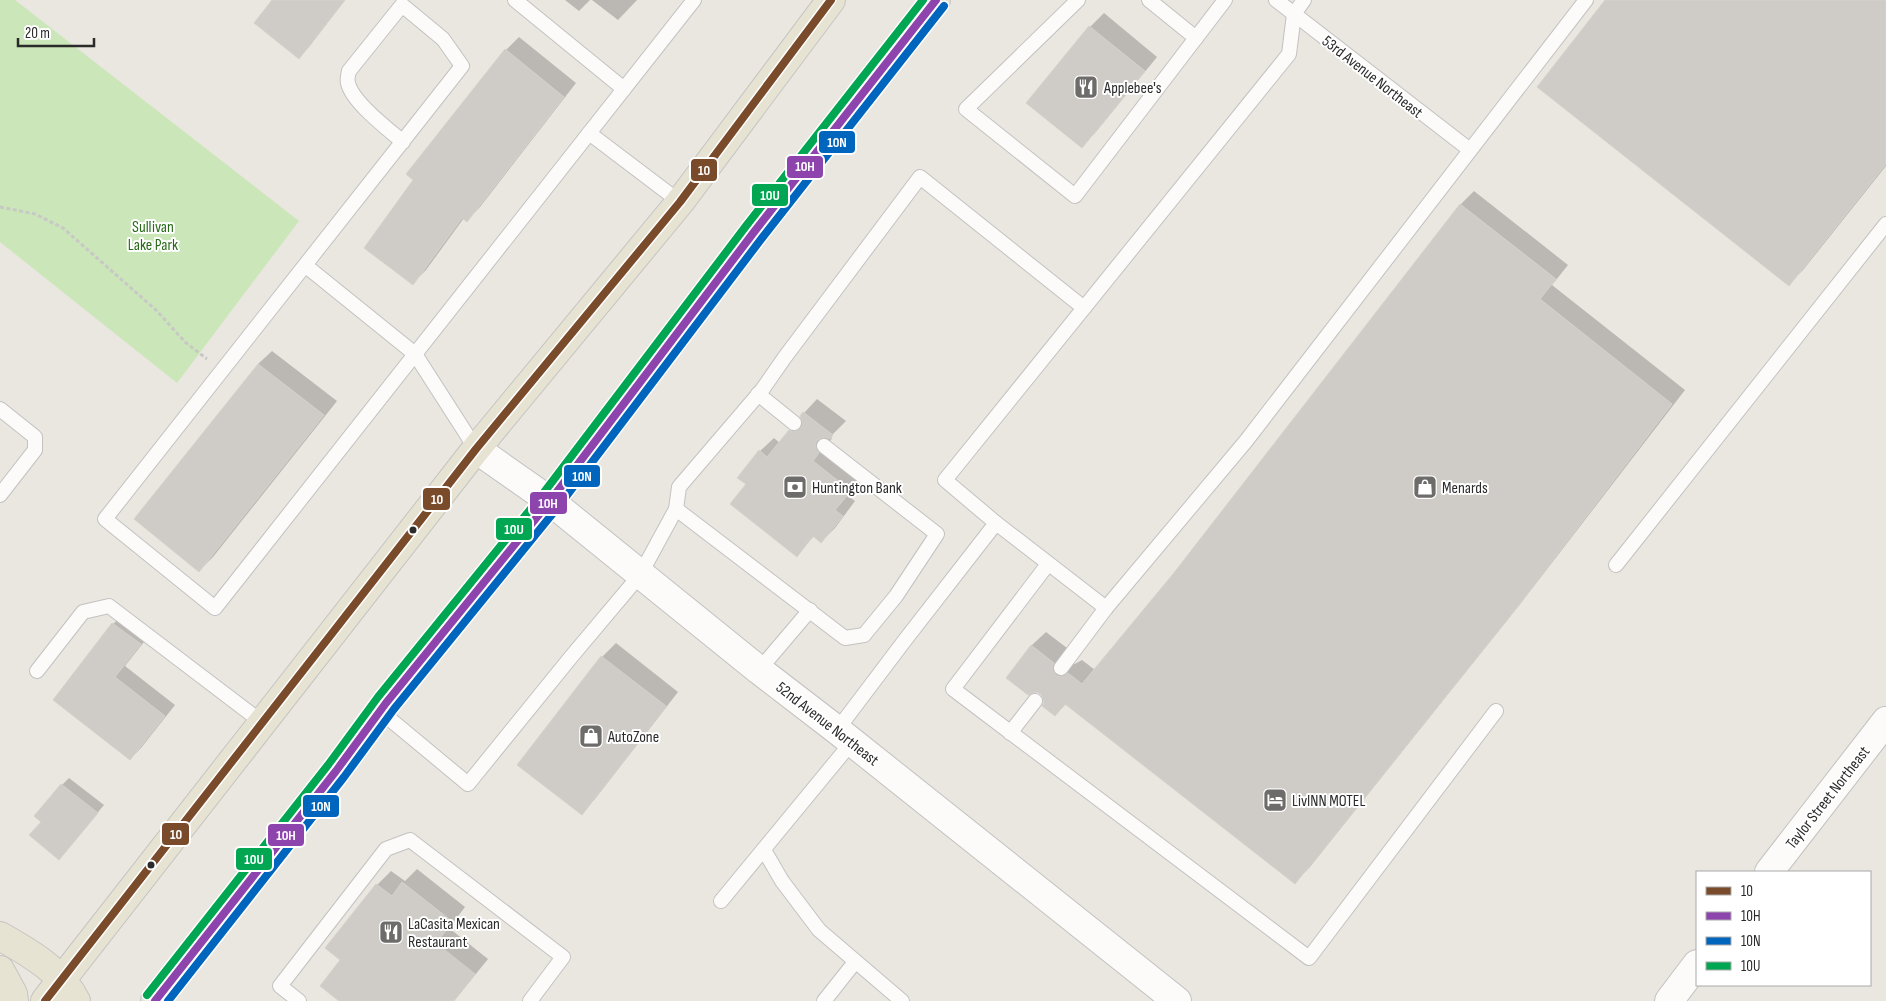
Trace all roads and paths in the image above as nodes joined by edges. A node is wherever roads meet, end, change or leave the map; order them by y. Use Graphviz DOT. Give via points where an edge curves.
graph roads {
  1 [pos="515,0"];
  2 [pos="694,0"];
  3 [pos="936,0"];
  4 [pos="1078,0"];
  5 [pos="1149,0"];
  6 [pos="1225,0"];
  7 [pos="1276,0"];
  8 [pos="1304,0"];
  9 [pos="1586,0"];
  10 [pos="823,3"];
  11 [pos="1294,14"];
  12 [pos="1196,38"];
  13 [pos="624,89"];
  14 [pos="589,133"];
  15 [pos="403,142"];
  16 [pos="1470,150"];
  17 [pos="680,202"];
  18 [pos="0,208"];
  19 [pos="1886,224"];
  20 [pos="306,266"];
  21 [pos="1084,308"];
  22 [pos="415,354"];
  23 [pos="223,372"];
  24 [pos="758,394"];
  25 [pos="0,409"];
  26 [pos="794,423"];
  27 [pos="824,446"];
  28 [pos="476,449"];
  29 [pos="0,495"];
  30 [pos="550,501"];
  31 [pos="676,509"];
  32 [pos="996,523"];
  33 [pos="1048,564"];
  34 [pos="1616,565"];
  35 [pos="640,575"];
  36 [pos="1106,608"];
  37 [pos="810,610"];
  38 [pos="1061,668"];
  39 [pos="759,670"];
  40 [pos="37,671"];
  41 [pos="1035,701"];
  42 [pos="380,711"];
  43 [pos="1496,711"];
  44 [pos="1886,721"];
  45 [pos="263,723"];
  46 [pos="1010,733"];
  47 [pos="844,736"];
  48 [pos="764,850"];
  49 [pos="1770,871"];
  50 [pos="721,901"];
  51 [pos="100,930"];
  52 [pos="0,936"];
  53 [pos="855,962"];
  54 [pos="1696,965"];
  55 [pos="0,970"];
  56 [pos="69,990"];
  57 [pos="14,1001"];
  58 [pos="45,1001"];
  59 [pos="88,1001"];
  60 [pos="155,1001"];
  61 [pos="299,1001"];
  62 [pos="530,1001"];
  63 [pos="824,1001"];
  64 [pos="902,1001"];
  65 [pos="1177,1001"];
  66 [pos="1669,1001"];
  1 -- 13 [label="lane"];
  2 -- 13 [label="lane"];
  3 -- 30 [label="main road" via="754,232"];
  4 -- 12 [label="lane" via="966,109 1075,196"];
  5 -- 12 [label="lane"];
  6 -- 12 [label="lane"];
  7 -- 11 [label="lane, 53rd Avenue Northeast"];
  8 -- 11 [label="lane"];
  9 -- 16 [label="lane"];
  10 -- 17 [label="main road"];
  11 -- 16 [label="lane, 53rd Avenue Northeast"];
  11 -- 21 [label="lane" via="1289,54"];
  13 -- 14 [label="lane"];
  14 -- 17 [label="lane"];
  14 -- 22 [label="lane"];
  15 -- 15 [label="lane" via="462,66 443,39 402,5 349,71 348,83 376,120"];
  15 -- 20 [label="lane"];
  16 -- 36 [label="lane" via="1246,441"];
  17 -- 28 [label="main road"];
  18 -- 23 [label="path" via="35,214 63,228"];
  19 -- 34 [label="lane"];
  20 -- 22 [label="lane"];
  20 -- 23 [label="lane"];
  21 -- 24 [label="lane" via="920,178"];
  21 -- 32 [label="lane" via="945,480"];
  22 -- 23 [label="lane" via="215,608 106,519"];
  22 -- 28 [label="lane"];
  24 -- 26 [label="lane"];
  24 -- 31 [label="lane" via="679,487"];
  25 -- 29 [label="lane" via="35,438 35,450"];
  27 -- 37 [label="lane" via="937,534 896,596 864,635 845,638"];
  28 -- 30 [label="street, 52nd Avenue Northeast"];
  28 -- 45 [label="main road"];
  30 -- 35 [label="street, 52nd Avenue Northeast"];
  30 -- 42 [label="main road"];
  31 -- 35 [label="lane"];
  31 -- 37 [label="lane"];
  32 -- 33 [label="lane"];
  32 -- 47 [label="lane" via="905,640"];
  33 -- 36 [label="lane"];
  33 -- 46 [label="lane" via="953,689"];
  35 -- 39 [label="street, 52nd Avenue Northeast"];
  35 -- 42 [label="lane" via="468,784"];
  36 -- 38 [label="lane"];
  37 -- 39 [label="lane"];
  39 -- 47 [label="street, 52nd Avenue Northeast"];
  40 -- 45 [label="lane" via="83,612 109,606"];
  41 -- 46 [label="lane"];
  42 -- 60 [label="main road" via="336,772"];
  43 -- 46 [label="lane" via="1309,958"];
  44 -- 49 [label="street, Taylor Street Northeast"];
  45 -- 51 [label="main road"];
  47 -- 48 [label="lane"];
  47 -- 65 [label="street, 52nd Avenue Northeast"];
  48 -- 50 [label="lane"];
  48 -- 53 [label="lane" via="782,881 819,930"];
  51 -- 56 [label="main road"];
  51 -- 59 [label="main road" via="86,975"];
  52 -- 56 [label="main road" via="30,954"];
  53 -- 63 [label="lane"];
  53 -- 64 [label="lane"];
  54 -- 66 [label="street"];
  55 -- 57 [label="main road"];
  56 -- 58 [label="main road"];
  61 -- 62 [label="lane" via="280,986 386,849 410,840 563,957"];
}
